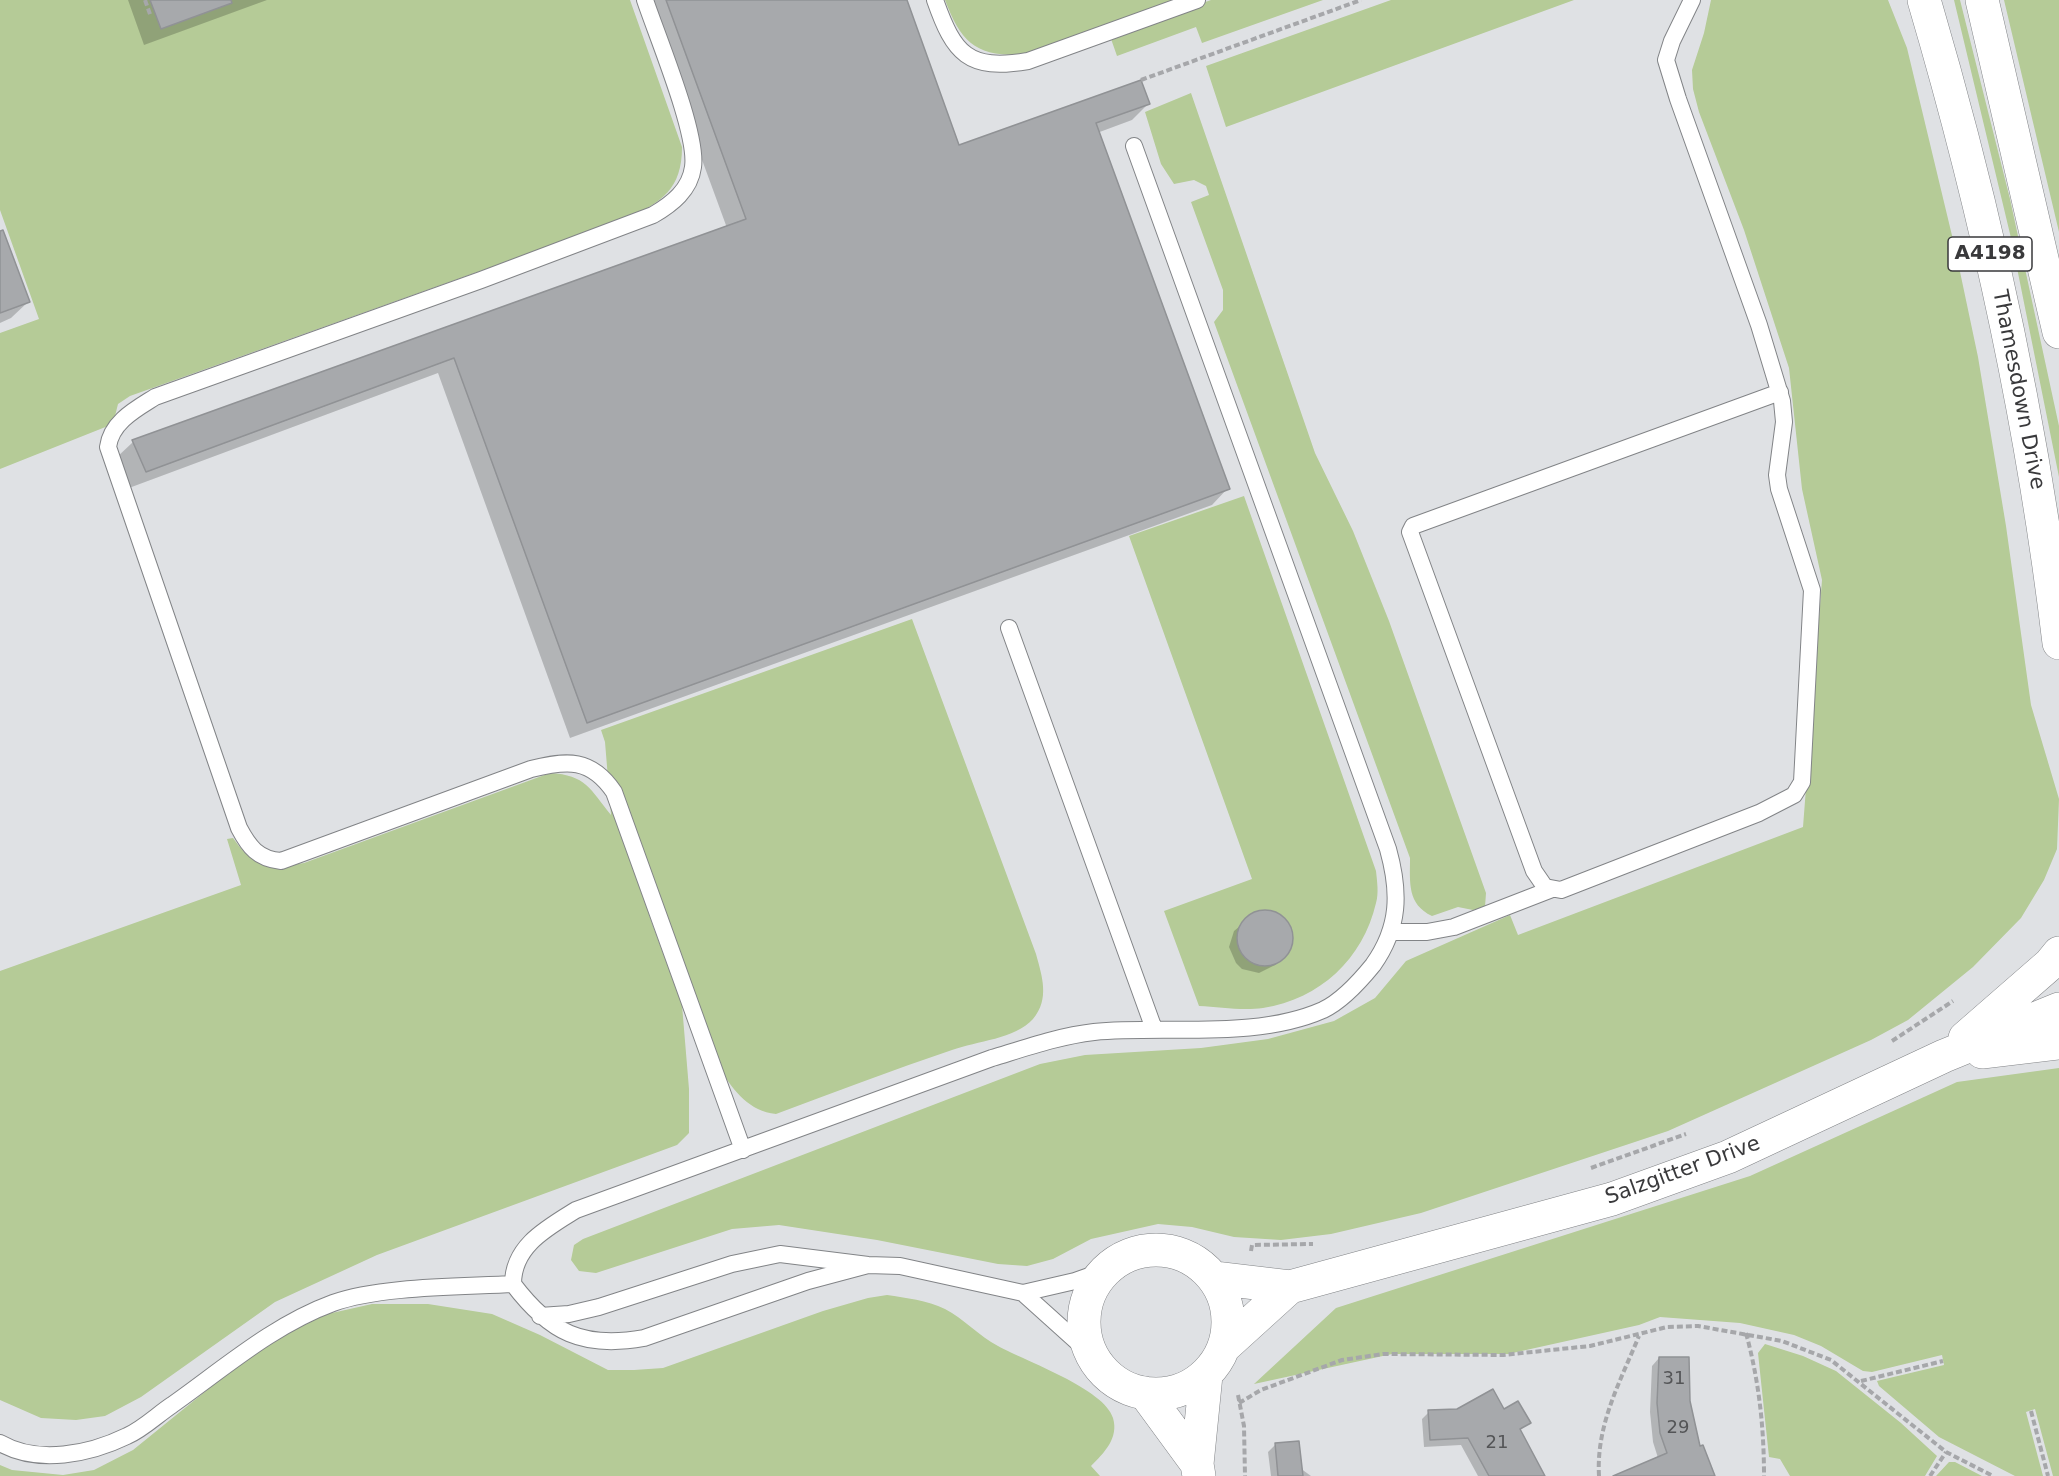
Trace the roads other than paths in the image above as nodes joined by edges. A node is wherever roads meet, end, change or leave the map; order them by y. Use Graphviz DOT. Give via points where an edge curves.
graph roads {
  1 [pos="645,0"];
  2 [pos="935,0"];
  3 [pos="1197,0"];
  4 [pos="1692,0"];
  5 [pos="1924,0"];
  6 [pos="1982,0"];
  7 [pos="1134,146"];
  8 [pos="2059,332"];
  9 [pos="1780,392"];
  10 [pos="1009,628"];
  11 [pos="2059,643"];
  12 [pos="1552,890"];
  13 [pos="1390,932"];
  14 [pos="2059,953"];
  15 [pos="2059,1009"];
  16 [pos="1154,1029"];
  17 [pos="2059,1043"];
  18 [pos="1944,1056"];
  19 [pos="743,1150"];
  20 [pos="868,1265"];
  21 [pos="1106,1270"];
  22 [pos="1214,1278"];
  23 [pos="513,1284"];
  24 [pos="1290,1287"];
  25 [pos="1023,1293"];
  26 [pos="540,1316"];
  27 [pos="1225,1346"];
  28 [pos="1093,1356"];
  29 [pos="1206,1375"];
  30 [pos="1144,1393"];
  31 [pos="0,1443"];
  32 [pos="1198,1470"];
  1 -- 19 [label="lane" via="691,141 693,167 687,185 673,203 653,215 502,272 156,397 118,425 108,447 238,828 247,844 268,860 281,861 531,769 560,762 579,763 603,775 614,792"];
  2 -- 3 [label="lane" via="946,33 960,50 982,64 1003,66 1028,61"];
  4 -- 9 [label="lane" via="1666,60"];
  5 -- 11 [label="street, Thamesdown Drive / A4198" via="1963,138 2021,397"];
  6 -- 8 [label="street, A4198"];
  7 -- 13 [label="lane" via="1388,849 1395,876 1396,906"];
  9 -- 12 [label="lane" via="1784,422 1777,475 1812,590 1802,782 1794,795 1759,813"];
  9 -- 12 [label="lane" via="1413,526 1410,532 1534,871 1545,887"];
  10 -- 16 [label="lane"];
  12 -- 13 [label="lane" via="1454,927"];
  13 -- 16 [label="lane" via="1386,947 1361,980 1325,1009 1288,1023"];
  14 -- 18 [label="street"];
  15 -- 18 [label="street, Salzgitter Drive"];
  16 -- 19 [label="lane" via="1091,1032 1042,1043"];
  17 -- 18 [label="street"];
  18 -- 24 [label="street, Salzgitter Drive" via="1693,1171 1565,1213"];
  19 -- 23 [label="lane" via="576,1210 540,1233 522,1253 513,1267"];
  20 -- 25 [label="lane" via="900,1266"];
  20 -- 26 [label="lane" via="811,1256 766,1255 599,1307"];
  20 -- 26 [label="lane" via="817,1278 629,1341 602,1342 576,1337"];
  21 -- 22 [label="street, Salzgitter Drive" via="1141,1251 1162,1249 1199,1263"];
  21 -- 25 [label="lane"];
  21 -- 28 [label="street, Salzgitter Drive" via="1092,1288 1085,1311 1085,1334"];
  22 -- 24 [label="street, Salzgitter Drive"];
  22 -- 27 [label="street, Salzgitter Drive" via="1225,1299 1229,1322"];
  23 -- 26 [label="lane"];
  23 -- 31 [label="lane" via="388,1292 333,1303 280,1329 129,1435 94,1450 32,1453"];
  24 -- 27 [label="street, Salzgitter Drive"];
  25 -- 28 [label="lane"];
  27 -- 29 [label="street, Salzgitter Drive"];
  28 -- 30 [label="street, Salzgitter Drive" via="1115,1380"];
  29 -- 30 [label="street, Salzgitter Drive" via="1166,1394"];
  29 -- 32 [label="street, Salzgitter Drive"];
  30 -- 32 [label="street, Salzgitter Drive"];
}
